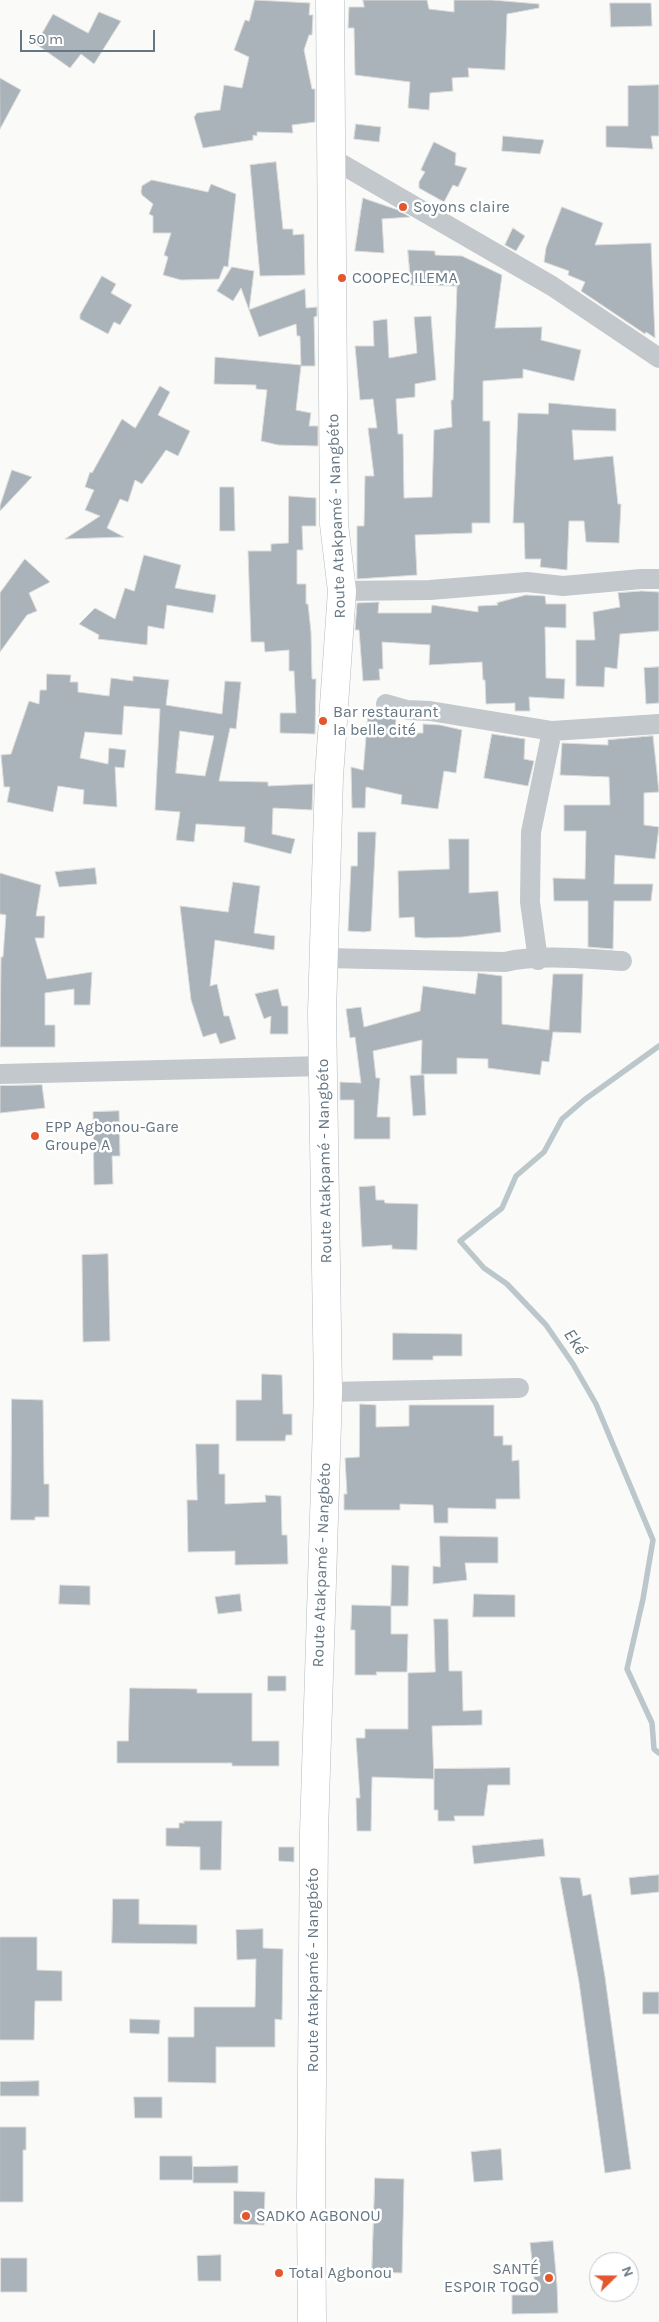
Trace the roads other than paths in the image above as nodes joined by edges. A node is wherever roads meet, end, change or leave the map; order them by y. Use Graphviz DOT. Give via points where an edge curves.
graph roads {
  1 [pos="330,0"];
  2 [pos="331,158"];
  3 [pos="659,358"];
  4 [pos="659,579"];
  5 [pos="342,591"];
  6 [pos="386,704"];
  7 [pos="659,724"];
  8 [pos="552,732"];
  9 [pos="325,958"];
  10 [pos="538,960"];
  11 [pos="622,961"];
  12 [pos="323,1066"];
  13 [pos="0,1074"];
  14 [pos="520,1388"];
  15 [pos="328,1392"];
  16 [pos="312,2322"];
  1 -- 2 [label="main road, Route Atakpamé - Nangbéto"];
  2 -- 3 [label="street" via="552,286"];
  2 -- 5 [label="main road, Route Atakpamé - Nangbéto" via="334,524"];
  4 -- 5 [label="street" via="563,586 527,582 430,590"];
  5 -- 9 [label="main road, Route Atakpamé - Nangbéto" via="329,776"];
  6 -- 8 [label="street"];
  7 -- 8 [label="street"];
  8 -- 10 [label="street" via="531,832 530,902"];
  9 -- 10 [label="street"];
  9 -- 12 [label="main road, Route Atakpamé - Nangbéto"];
  10 -- 11 [label="street"];
  12 -- 13 [label="street"];
  12 -- 15 [label="main road, Route Atakpamé - Nangbéto"];
  14 -- 15 [label="street"];
  15 -- 16 [label="main road, Route Atakpamé - Nangbéto" via="314,1838"];
}
